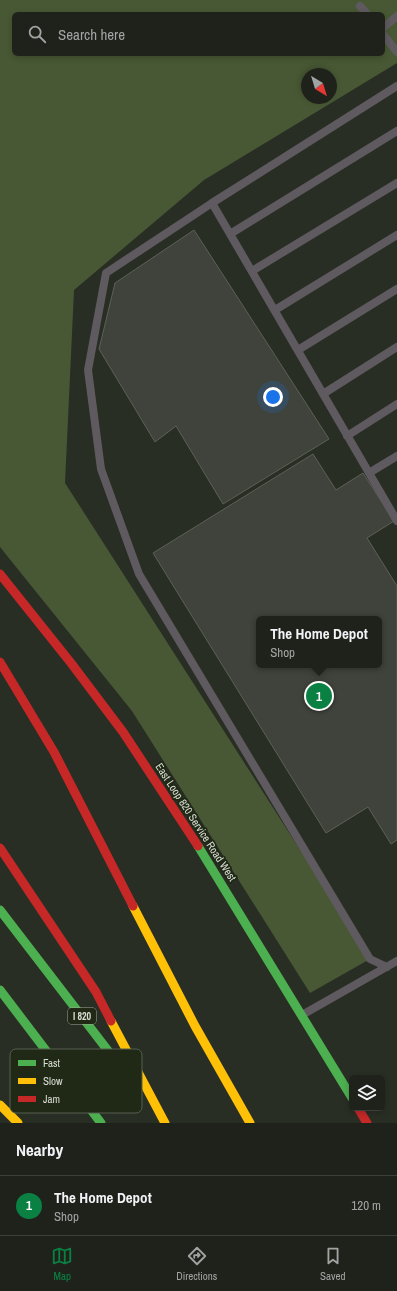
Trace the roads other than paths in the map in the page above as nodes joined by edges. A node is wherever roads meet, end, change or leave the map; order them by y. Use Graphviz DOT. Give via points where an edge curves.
graph roads {
  1 [pos="360,6"];
  2 [pos="365,12"];
  3 [pos="397,16"];
  4 [pos="385,26"];
  5 [pos="385,37"];
  6 [pos="397,52"];
  7 [pos="397,86"];
  8 [pos="397,131"];
  9 [pos="397,183"];
  10 [pos="212,203"];
  11 [pos="230,234"];
  12 [pos="397,235"];
  13 [pos="252,271"];
  14 [pos="397,289"];
  15 [pos="274,310"];
  16 [pos="397,346"];
  17 [pos="298,350"];
  18 [pos="323,394"];
  19 [pos="397,404"];
  20 [pos="347,436"];
  21 [pos="397,456"];
  22 [pos="369,473"];
  23 [pos="396,516"];
  24 [pos="0,574"];
  25 [pos="0,662"];
  26 [pos="0,848"];
  27 [pos="0,910"];
  28 [pos="397,961"];
  29 [pos="387,967"];
  30 [pos="0,990"];
  31 [pos="302,1015"];
  32 [pos="45,1049"];
  33 [pos="107,1049"];
  34 [pos="126,1049"];
  35 [pos="142,1080"];
  36 [pos="349,1093"];
  37 [pos="142,1094"];
  38 [pos="0,1105"];
  39 [pos="360,1111"];
  40 [pos="93,1113"];
  41 [pos="18,1123"];
  42 [pos="101,1123"];
  43 [pos="164,1123"];
  44 [pos="250,1123"];
  45 [pos="368,1123"];
  1 -- 2 [label="lane"];
  3 -- 4 [label="lane"];
  5 -- 6 [label="lane"];
  7 -- 10 [label="lane"];
  8 -- 11 [label="lane"];
  9 -- 13 [label="lane"];
  10 -- 11 [label="lane"];
  10 -- 29 [label="lane" via="106,273 88,370 101,469 139,574 370,959"];
  11 -- 13 [label="lane"];
  12 -- 15 [label="lane"];
  13 -- 15 [label="lane"];
  14 -- 17 [label="lane"];
  15 -- 17 [label="lane"];
  16 -- 18 [label="lane"];
  17 -- 18 [label="lane"];
  18 -- 20 [label="lane"];
  19 -- 20 [label="lane"];
  20 -- 22 [label="lane"];
  21 -- 22 [label="lane"];
  22 -- 23 [label="lane"];
  24 -- 31 [label="main road, East Loop 820 Service Road West" via="76,670 139,756"];
  25 -- 44 [label="main road" via="36,718 195,1026"];
  26 -- 34 [label="main road" via="96,992"];
  27 -- 33 [label="main road, I 820"];
  28 -- 29 [label="lane"];
  29 -- 31 [label="lane"];
  30 -- 32 [label="main road"];
  31 -- 36 [label="main road, East Loop 820 Service Road West"];
  35 -- 43 [label="main road"];
  37 -- 43 [label="main road, I 820"];
  38 -- 41 [label="main road"];
  39 -- 45 [label="main road"];
  40 -- 42 [label="main road"];
}
